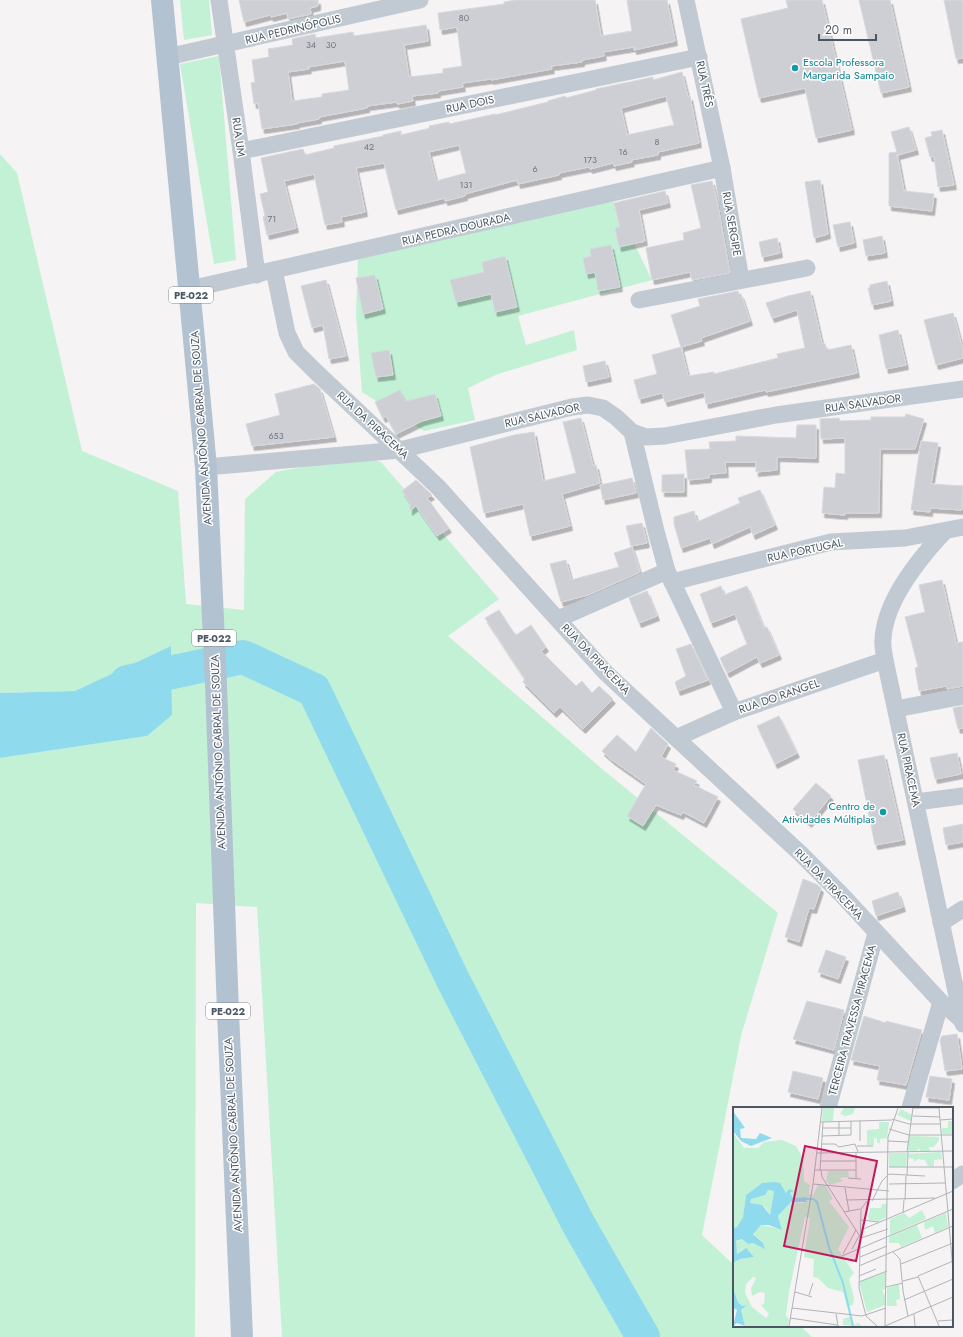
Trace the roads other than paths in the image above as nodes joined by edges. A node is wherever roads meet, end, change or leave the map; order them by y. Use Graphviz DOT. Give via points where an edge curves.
graph roads {
  1 [pos="162,0"];
  2 [pos="219,0"];
  3 [pos="420,0"];
  4 [pos="686,0"];
  5 [pos="226,44"];
  6 [pos="167,57"];
  7 [pos="699,57"];
  8 [pos="241,151"];
  9 [pos="722,168"];
  10 [pos="807,268"];
  11 [pos="274,270"];
  12 [pos="257,275"];
  13 [pos="741,280"];
  14 [pos="190,289"];
  15 [pos="639,300"];
  16 [pos="963,389"];
  17 [pos="632,432"];
  18 [pos="400,450"];
  19 [pos="206,467"];
  20 [pos="963,527"];
  21 [pos="944,532"];
  22 [pos="670,577"];
  23 [pos="558,619"];
  24 [pos="885,660"];
  25 [pos="963,696"];
  26 [pos="896,709"];
  27 [pos="734,712"];
  28 [pos="676,738"];
  29 [pos="963,796"];
  30 [pos="916,802"];
  31 [pos="963,909"];
  32 [pos="941,923"];
  33 [pos="876,933"];
  34 [pos="941,1002"];
  35 [pos="963,1022"];
  36 [pos="828,1107"];
  37 [pos="910,1107"];
  38 [pos="963,1174"];
  39 [pos="953,1180"];
  40 [pos="242,1337"];
  1 -- 6 [label="main road, AVENIDA ANTÔNIO CABRAL DE SOUZA / PE-022"];
  2 -- 5 [label="street, RUA UM"];
  3 -- 5 [label="street, RUA PEDRINÓPOLIS"];
  4 -- 7 [label="street, RUA TRÊS"];
  5 -- 6 [label="street, RUA PEDRINÓPOLIS"];
  5 -- 8 [label="street, RUA UM"];
  6 -- 14 [label="main road, AVENIDA ANTÔNIO CABRAL DE SOUZA / PE-022"];
  7 -- 8 [label="street, RUA DOIS"];
  7 -- 9 [label="street, RUA TRÊS"];
  8 -- 12 [label="street, RUA UM"];
  9 -- 11 [label="street, RUA PEDRA DOURADA"];
  9 -- 13 [label="street, RUA SERGIPE"];
  10 -- 13 [label="street"];
  11 -- 12 [label="street, RUA PEDRA DOURADA"];
  11 -- 18 [label="street, RUA DA PIRACEMA" via="288,333 296,352"];
  12 -- 14 [label="street, RUA PEDRA DOURADA"];
  13 -- 15 [label="street"];
  14 -- 19 [label="main road, AVENIDA ANTÔNIO CABRAL DE SOUZA / PE-022"];
  16 -- 17 [label="street, RUA SALVADOR" via="776,415 665,436 646,437"];
  17 -- 18 [label="street, RUA SALVADOR" via="603,408 588,405"];
  17 -- 22 [label="street"];
  18 -- 19 [label="street, RUA SALVADOR"];
  18 -- 23 [label="street, RUA DA PIRACEMA" via="438,487"];
  19 -- 40 [label="main road, AVENIDA ANTÔNIO CABRAL DE SOUZA / PE-022"];
  20 -- 21 [label="street, RUA PORTUGAL"];
  21 -- 22 [label="street, RUA PORTUGAL" via="905,538 831,542"];
  21 -- 24 [label="street, RUA PIRACEMA" via="917,563 894,601 887,617 883,639"];
  22 -- 23 [label="street, RUA PORTUGAL"];
  22 -- 27 [label="street"];
  23 -- 28 [label="street, RUA DA PIRACEMA" via="606,673"];
  24 -- 26 [label="street, RUA PIRACEMA"];
  24 -- 27 [label="street, RUA DO RANGEL"];
  25 -- 26 [label="street"];
  26 -- 30 [label="street, RUA PIRACEMA"];
  27 -- 28 [label="street, RUA DO RANGEL"];
  28 -- 33 [label="street, RUA DA PIRACEMA" via="800,854"];
  29 -- 30 [label="street"];
  30 -- 32 [label="street, RUA PIRACEMA"];
  31 -- 32 [label="street"];
  32 -- 35 [label="street, RUA PIRACEMA"];
  33 -- 34 [label="street, RUA DA PIRACEMA"];
  33 -- 36 [label="street, TERCEIRA TRAVESSA PIRACEMA"];
  34 -- 35 [label="street, RUA DA PIRACEMA"];
  34 -- 37 [label="street"];
  38 -- 39 [label="street"];
}
